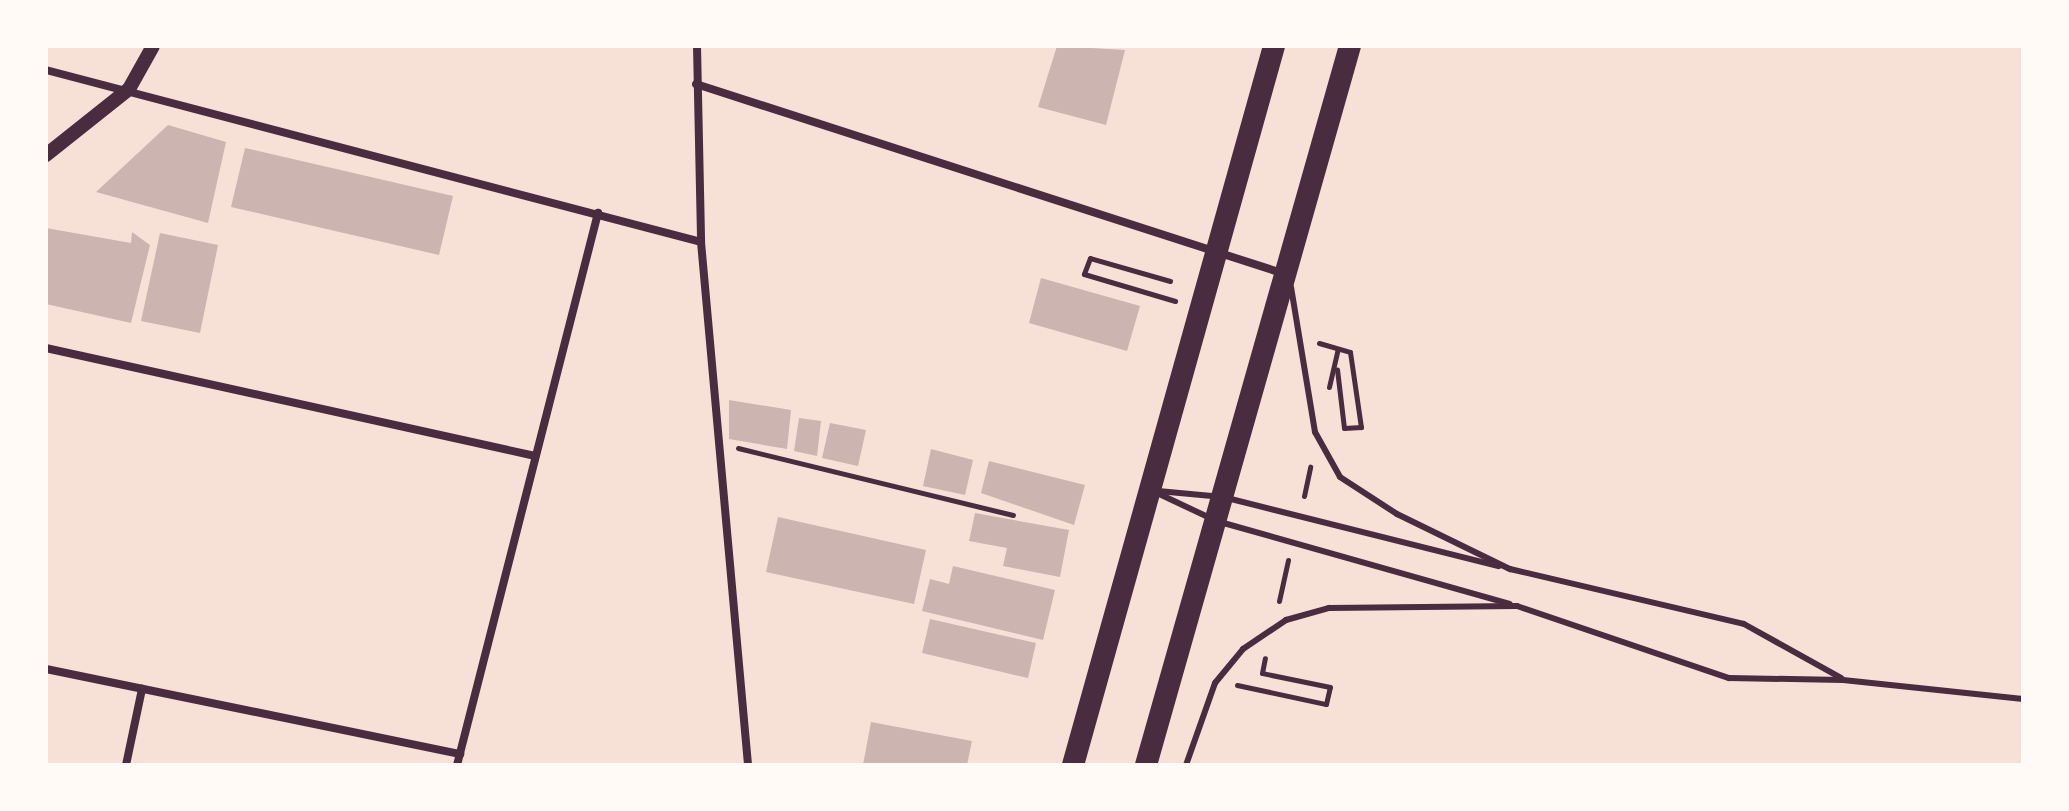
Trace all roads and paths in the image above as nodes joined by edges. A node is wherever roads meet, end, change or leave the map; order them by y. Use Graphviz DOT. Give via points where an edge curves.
graph roads {
  1 [pos="153,46"];
  2 [pos="697,46"];
  3 [pos="1274,46"];
  4 [pos="1350,46"];
  5 [pos="46,70"];
  6 [pos="696,84"];
  7 [pos="129,89"];
  8 [pos="46,155"];
  9 [pos="598,213"];
  10 [pos="701,242"];
  11 [pos="1213,253"];
  12 [pos="1289,275"];
  13 [pos="46,348"];
  14 [pos="1338,349"];
  15 [pos="1327,395"];
  16 [pos="716,443"];
  17 [pos="535,456"];
  18 [pos="1313,457"];
  19 [pos="1150,490"];
  20 [pos="1223,497"];
  21 [pos="1302,503"];
  22 [pos="1013,515"];
  23 [pos="1216,521"];
  24 [pos="1291,549"];
  25 [pos="1510,569"];
  26 [pos="1517,606"];
  27 [pos="1276,611"];
  28 [pos="1269,642"];
  29 [pos="46,669"];
  30 [pos="1843,680"];
  31 [pos="1235,685"];
  32 [pos="142,689"];
  33 [pos="2023,699"];
  34 [pos="460,754"];
  35 [pos="126,765"];
  36 [pos="457,765"];
  37 [pos="748,765"];
  38 [pos="1073,765"];
  39 [pos="1146,765"];
  40 [pos="1186,765"];
  1 -- 7 [label="street"];
  2 -- 6 [label="street"];
  3 -- 11 [label="highway"];
  4 -- 12 [label="highway"];
  5 -- 7 [label="street"];
  6 -- 10 [label="street"];
  6 -- 11 [label="street"];
  7 -- 8 [label="street"];
  7 -- 9 [label="street"];
  9 -- 10 [label="street"];
  9 -- 17 [label="street"];
  10 -- 16 [label="street"];
  11 -- 12 [label="street"];
  11 -- 19 [label="highway"];
  12 -- 20 [label="highway"];
  12 -- 25 [label="lane" via="1315,432 1340,477"];
  13 -- 17 [label="street"];
  14 -- 15 [label="path"];
  16 -- 22 [label="path"];
  16 -- 37 [label="street"];
  17 -- 34 [label="street"];
  18 -- 21 [label="path"];
  19 -- 20 [label="lane"];
  19 -- 23 [label="lane"];
  19 -- 38 [label="highway"];
  20 -- 23 [label="highway"];
  20 -- 25 [label="lane"];
  23 -- 26 [label="lane"];
  23 -- 39 [label="highway"];
  24 -- 27 [label="path"];
  25 -- 30 [label="lane" via="1744,624"];
  26 -- 30 [label="lane" via="1729,678"];
  26 -- 40 [label="lane" via="1329,608 1286,620 1243,649 1215,683"];
  28 -- 31 [label="path" via="1262,673 1330,687 1326,704"];
  29 -- 32 [label="street"];
  30 -- 33 [label="lane"];
  32 -- 34 [label="street"];
  32 -- 35 [label="street"];
  34 -- 36 [label="street"];
}
